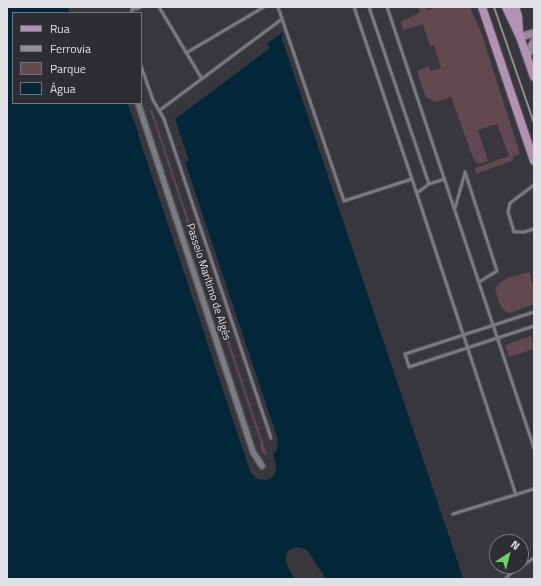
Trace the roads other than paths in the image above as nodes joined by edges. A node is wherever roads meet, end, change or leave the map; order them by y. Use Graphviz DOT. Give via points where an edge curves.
graph roads {
  1 [pos="141,7"];
  2 [pos="159,7"];
  3 [pos="264,7"];
  4 [pos="278,7"];
  5 [pos="354,7"];
  6 [pos="369,7"];
  7 [pos="387,7"];
  8 [pos="482,7"];
  9 [pos="506,7"];
  10 [pos="515,7"];
  11 [pos="132,8"];
  12 [pos="282,19"];
  13 [pos="534,33"];
  14 [pos="520,37"];
  15 [pos="534,42"];
  16 [pos="186,53"];
  17 [pos="527,55"];
  18 [pos="142,69"];
  19 [pos="534,77"];
  20 [pos="202,79"];
  21 [pos="138,104"];
  22 [pos="160,110"];
  23 [pos="534,161"];
  24 [pos="412,179"];
  25 [pos="445,179"];
  26 [pos="429,184"];
  27 [pos="534,185"];
  28 [pos="417,193"];
  29 [pos="455,208"];
  30 [pos="534,229"];
  31 [pos="479,282"];
  32 [pos="534,312"];
  33 [pos="494,325"];
  34 [pos="534,326"];
  35 [pos="463,335"];
  36 [pos="498,338"];
  37 [pos="468,348"];
  38 [pos="271,438"];
  39 [pos="534,448"];
  40 [pos="262,466"];
  41 [pos="534,489"];
  42 [pos="516,495"];
  43 [pos="453,514"];
  44 [pos="534,558"];
  45 [pos="504,579"];
  1 -- 11 [label="lane"];
  2 -- 16 [label="lane"];
  3 -- 16 [label="lane"];
  4 -- 12 [label="lane"];
  5 -- 24 [label="lane"];
  6 -- 26 [label="lane"];
  7 -- 25 [label="lane"];
  8 -- 23 [label="main road"];
  9 -- 14 [label="main road"];
  10 -- 14 [label="main road"];
  12 -- 20 [label="lane"];
  12 -- 24 [label="lane" via="344,201"];
  13 -- 14 [label="street"];
  14 -- 17 [label="main road"];
  15 -- 17 [label="street"];
  16 -- 20 [label="lane"];
  17 -- 19 [label="main road"];
  18 -- 22 [label="lane" via="153,100"];
  20 -- 22 [label="lane"];
  21 -- 40 [label="street, Passeio Marítimo de Algés" via="253,451"];
  22 -- 38 [label="lane"];
  24 -- 28 [label="lane"];
  25 -- 26 [label="lane"];
  25 -- 29 [label="lane"];
  26 -- 28 [label="lane"];
  27 -- 30 [label="lane" via="510,203 508,212 514,232"];
  28 -- 35 [label="lane"];
  29 -- 31 [label="lane"];
  29 -- 31 [label="lane" via="465,172 497,271"];
  31 -- 33 [label="lane"];
  32 -- 33 [label="lane"];
  33 -- 35 [label="lane"];
  33 -- 36 [label="lane"];
  34 -- 36 [label="lane"];
  35 -- 37 [label="lane"];
  35 -- 37 [label="lane" via="404,354 409,367"];
  36 -- 37 [label="lane"];
  36 -- 39 [label="lane"];
  37 -- 42 [label="lane"];
  41 -- 42 [label="lane"];
  42 -- 43 [label="lane"];
  44 -- 45 [label="lane"];
}
